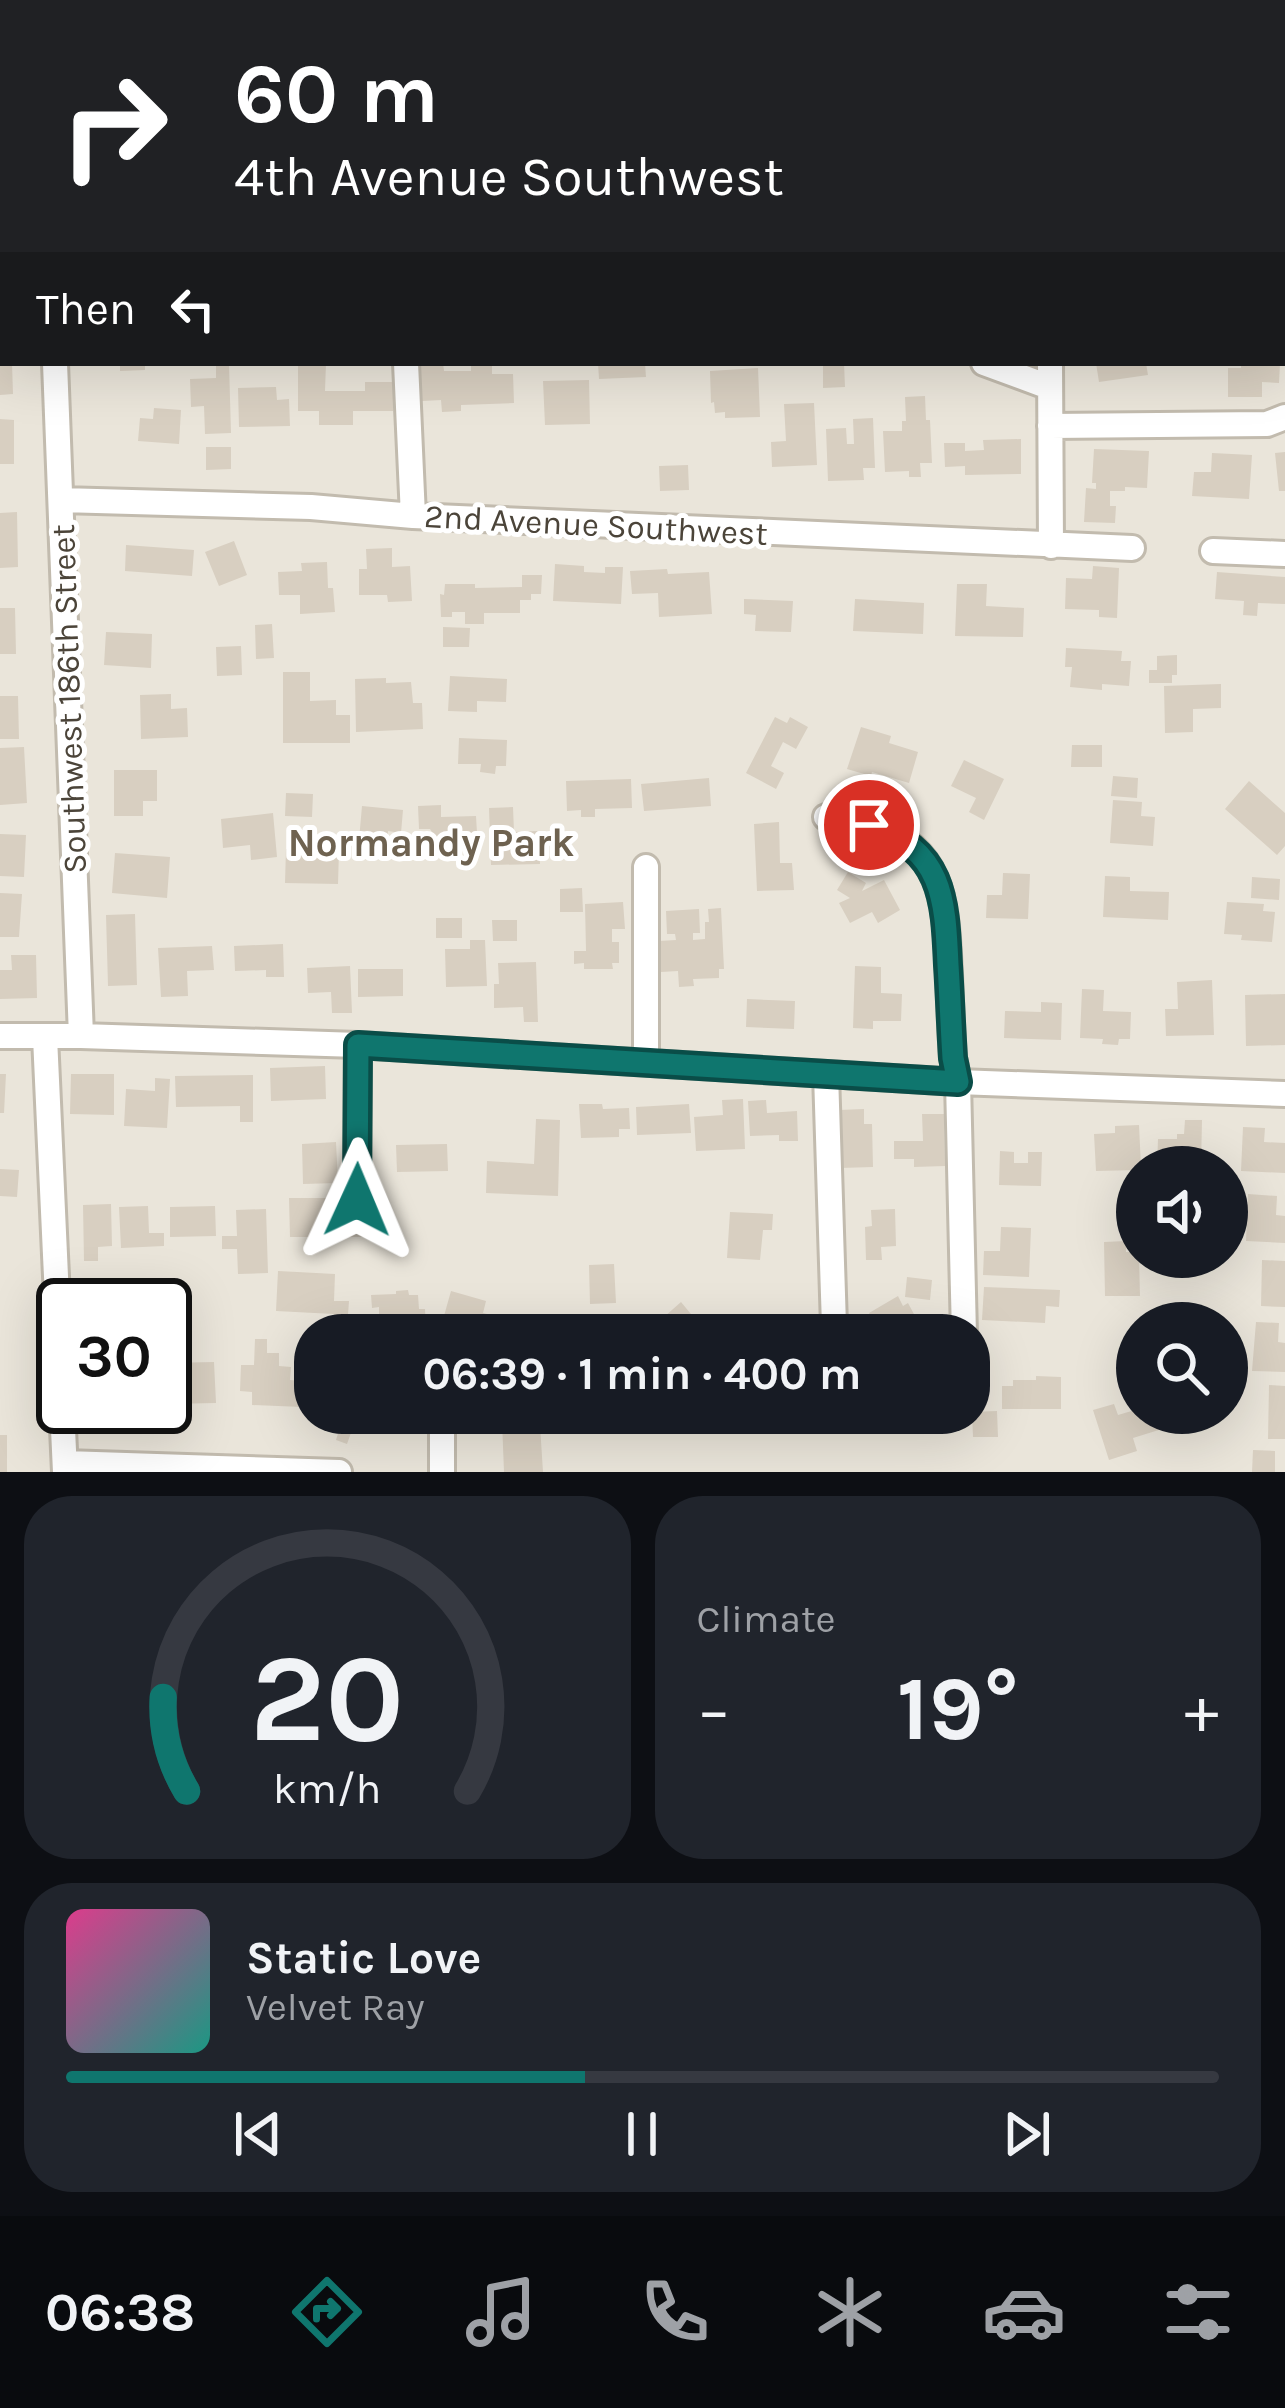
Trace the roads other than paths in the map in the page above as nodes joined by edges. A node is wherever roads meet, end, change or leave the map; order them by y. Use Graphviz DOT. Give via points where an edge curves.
graph roads {
  1 [pos="55,366"];
  2 [pos="406,366"];
  3 [pos="1000,366"];
  4 [pos="1050,375"];
  5 [pos="1285,417"];
  6 [pos="1050,426"];
  7 [pos="61,500"];
  8 [pos="412,516"];
  9 [pos="1051,546"];
  10 [pos="1132,548"];
  11 [pos="1213,551"];
  12 [pos="1285,554"];
  13 [pos="826,818"];
  14 [pos="646,867"];
  15 [pos="0,1036"];
  16 [pos="81,1036"];
  17 [pos="45,1037"];
  18 [pos="358,1045"];
  19 [pos="646,1063"];
  20 [pos="826,1074"];
  21 [pos="958,1082"];
  22 [pos="1285,1094"];
  23 [pos="357,1200"];
  24 [pos="834,1314"];
  25 [pos="964,1314"];
  26 [pos="442,1434"];
  27 [pos="65,1468"];
  28 [pos="339,1472"];
  29 [pos="442,1472"];
  1 -- 7 [label="street, Southwest 186th Street"];
  2 -- 8 [label="street"];
  3 -- 4 [label="street"];
  4 -- 6 [label="street"];
  5 -- 6 [label="street" via="1267,424"];
  6 -- 9 [label="street"];
  7 -- 8 [label="street, 2nd Avenue Southwest"];
  7 -- 16 [label="street, Southwest 186th Street"];
  8 -- 9 [label="street, 2nd Avenue Southwest"];
  9 -- 10 [label="street, 2nd Avenue Southwest"];
  11 -- 12 [label="street"];
  13 -- 21 [label="street" via="891,832 937,879"];
  14 -- 19 [label="street"];
  15 -- 17 [label="street"];
  16 -- 17 [label="street"];
  16 -- 18 [label="street"];
  17 -- 27 [label="street"];
  18 -- 19 [label="street"];
  18 -- 23 [label="street"];
  19 -- 20 [label="street"];
  20 -- 21 [label="street"];
  20 -- 24 [label="street"];
  21 -- 22 [label="street"];
  21 -- 25 [label="street"];
  26 -- 29 [label="street"];
  27 -- 28 [label="street"];
}
